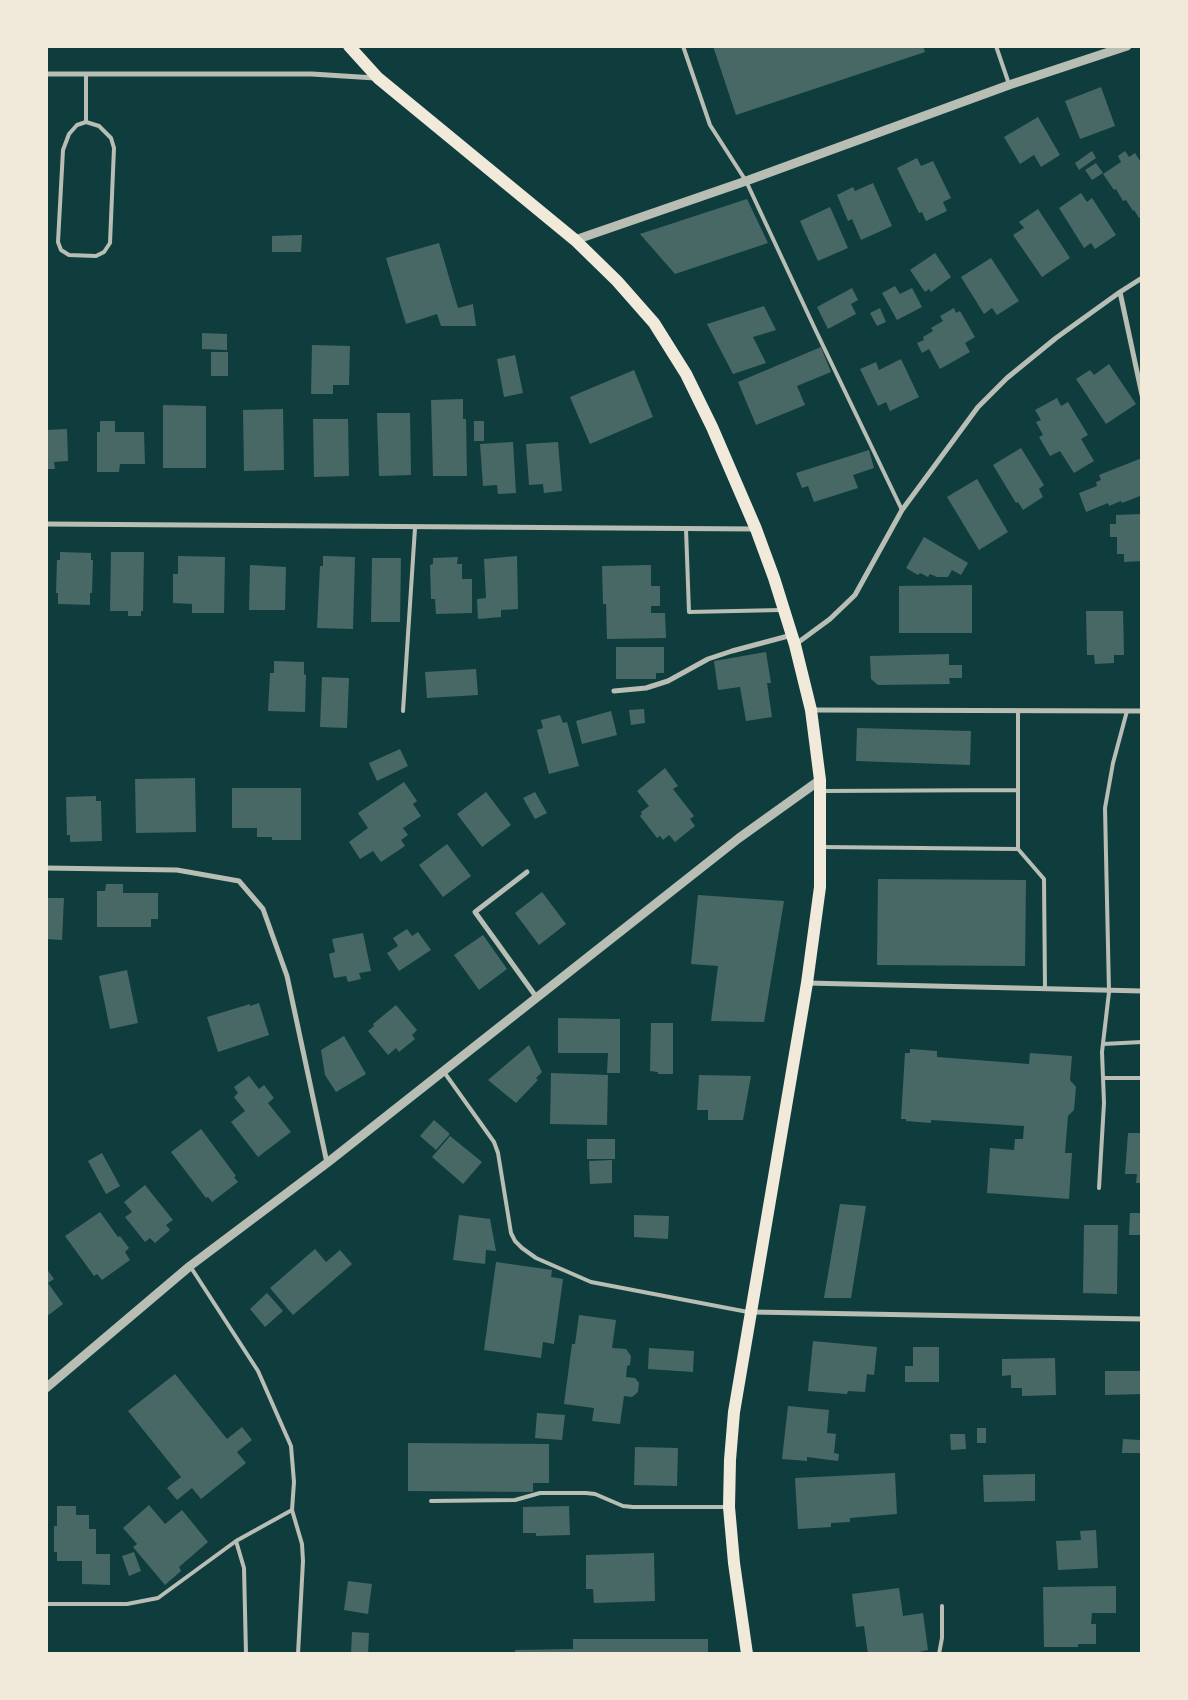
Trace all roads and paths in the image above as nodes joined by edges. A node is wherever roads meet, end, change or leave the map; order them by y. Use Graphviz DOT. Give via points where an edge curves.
graph roads {
  1 [pos="349,46"];
  2 [pos="684,46"];
  3 [pos="996,46"];
  4 [pos="1127,46"];
  5 [pos="46,74"];
  6 [pos="86,74"];
  7 [pos="378,78"];
  8 [pos="1009,85"];
  9 [pos="86,122"];
  10 [pos="746,181"];
  11 [pos="575,240"];
  12 [pos="1142,278"];
  13 [pos="1120,292"];
  14 [pos="1142,395"];
  15 [pos="902,510"];
  16 [pos="46,524"];
  17 [pos="415,528"];
  18 [pos="686,529"];
  19 [pos="756,529"];
  20 [pos="784,610"];
  21 [pos="794,640"];
  22 [pos="614,691"];
  23 [pos="811,710"];
  24 [pos="403,711"];
  25 [pos="1018,711"];
  26 [pos="1127,711"];
  27 [pos="1142,712"];
  28 [pos="820,786"];
  29 [pos="1018,790"];
  30 [pos="820,847"];
  31 [pos="1018,849"];
  32 [pos="46,868"];
  33 [pos="527,872"];
  34 [pos="807,983"];
  35 [pos="1045,988"];
  36 [pos="1109,992"];
  37 [pos="1142,992"];
  38 [pos="537,998"];
  39 [pos="1142,1042"];
  40 [pos="1103,1044"];
  41 [pos="444,1072"];
  42 [pos="1104,1078"];
  43 [pos="1142,1078"];
  44 [pos="327,1163"];
  45 [pos="1099,1188"];
  46 [pos="190,1266"];
  47 [pos="751,1312"];
  48 [pos="1142,1319"];
  49 [pos="46,1388"];
  50 [pos="431,1501"];
  51 [pos="729,1507"];
  52 [pos="292,1510"];
  53 [pos="236,1542"];
  54 [pos="46,1604"];
  55 [pos="942,1606"];
  56 [pos="246,1654"];
  57 [pos="298,1654"];
  58 [pos="747,1654"];
  59 [pos="939,1654"];
  1 -- 7 [label="main road"];
  2 -- 10 [label="lane" via="710,126"];
  3 -- 8 [label="lane"];
  4 -- 8 [label="street"];
  5 -- 6 [label="street"];
  6 -- 7 [label="street" via="312,74"];
  6 -- 9 [label="lane"];
  7 -- 11 [label="main road"];
  8 -- 10 [label="street"];
  9 -- 9 [label="lane" via="69,134 63,150 58,242 61,250 69,255 96,256 104,252 110,242 114,148 111,138 99,126"];
  10 -- 11 [label="street"];
  10 -- 15 [label="lane"];
  11 -- 19 [label="main road" via="617,280 654,323 686,374"];
  12 -- 13 [label="street"];
  13 -- 14 [label="street"];
  13 -- 15 [label="street" via="1056,338 1007,378 978,407"];
  15 -- 21 [label="street" via="855,595 830,619"];
  16 -- 17 [label="street"];
  17 -- 18 [label="street"];
  17 -- 24 [label="lane"];
  18 -- 19 [label="street"];
  18 -- 20 [label="lane" via="689,612"];
  19 -- 20 [label="main road"];
  20 -- 21 [label="main road"];
  21 -- 22 [label="street" via="732,650 668,681 646,688"];
  21 -- 23 [label="main road"];
  23 -- 25 [label="street"];
  23 -- 28 [label="main road"];
  25 -- 26 [label="street"];
  25 -- 29 [label="lane"];
  26 -- 27 [label="street"];
  26 -- 36 [label="lane" via="1104,808"];
  28 -- 29 [label="lane"];
  28 -- 30 [label="main road"];
  28 -- 38 [label="street" via="739,838"];
  29 -- 31 [label="lane"];
  30 -- 31 [label="lane"];
  30 -- 34 [label="main road" via="820,887"];
  31 -- 35 [label="lane" via="1044,879"];
  32 -- 44 [label="street" via="177,870 239,881 263,909 287,976"];
  33 -- 38 [label="street" via="475,912"];
  34 -- 35 [label="street"];
  34 -- 47 [label="main road"];
  35 -- 36 [label="street"];
  36 -- 37 [label="street"];
  36 -- 40 [label="lane"];
  38 -- 41 [label="street"];
  39 -- 40 [label="lane"];
  40 -- 42 [label="lane"];
  41 -- 44 [label="street"];
  41 -- 47 [label="lane" via="494,1142 511,1233 522,1248 536,1258 591,1282"];
  42 -- 43 [label="lane"];
  42 -- 45 [label="lane"];
  44 -- 46 [label="street"];
  46 -- 49 [label="street"];
  46 -- 52 [label="lane" via="258,1370 291,1446"];
  47 -- 48 [label="street"];
  47 -- 51 [label="main road" via="734,1412"];
  50 -- 51 [label="lane" via="515,1500 540,1494 586,1493 633,1507"];
  51 -- 58 [label="main road"];
  52 -- 53 [label="lane"];
  52 -- 57 [label="lane" via="304,1561"];
  53 -- 54 [label="lane" via="158,1598 127,1604"];
  53 -- 56 [label="lane" via="244,1568"];
  55 -- 59 [label="lane"];
}
